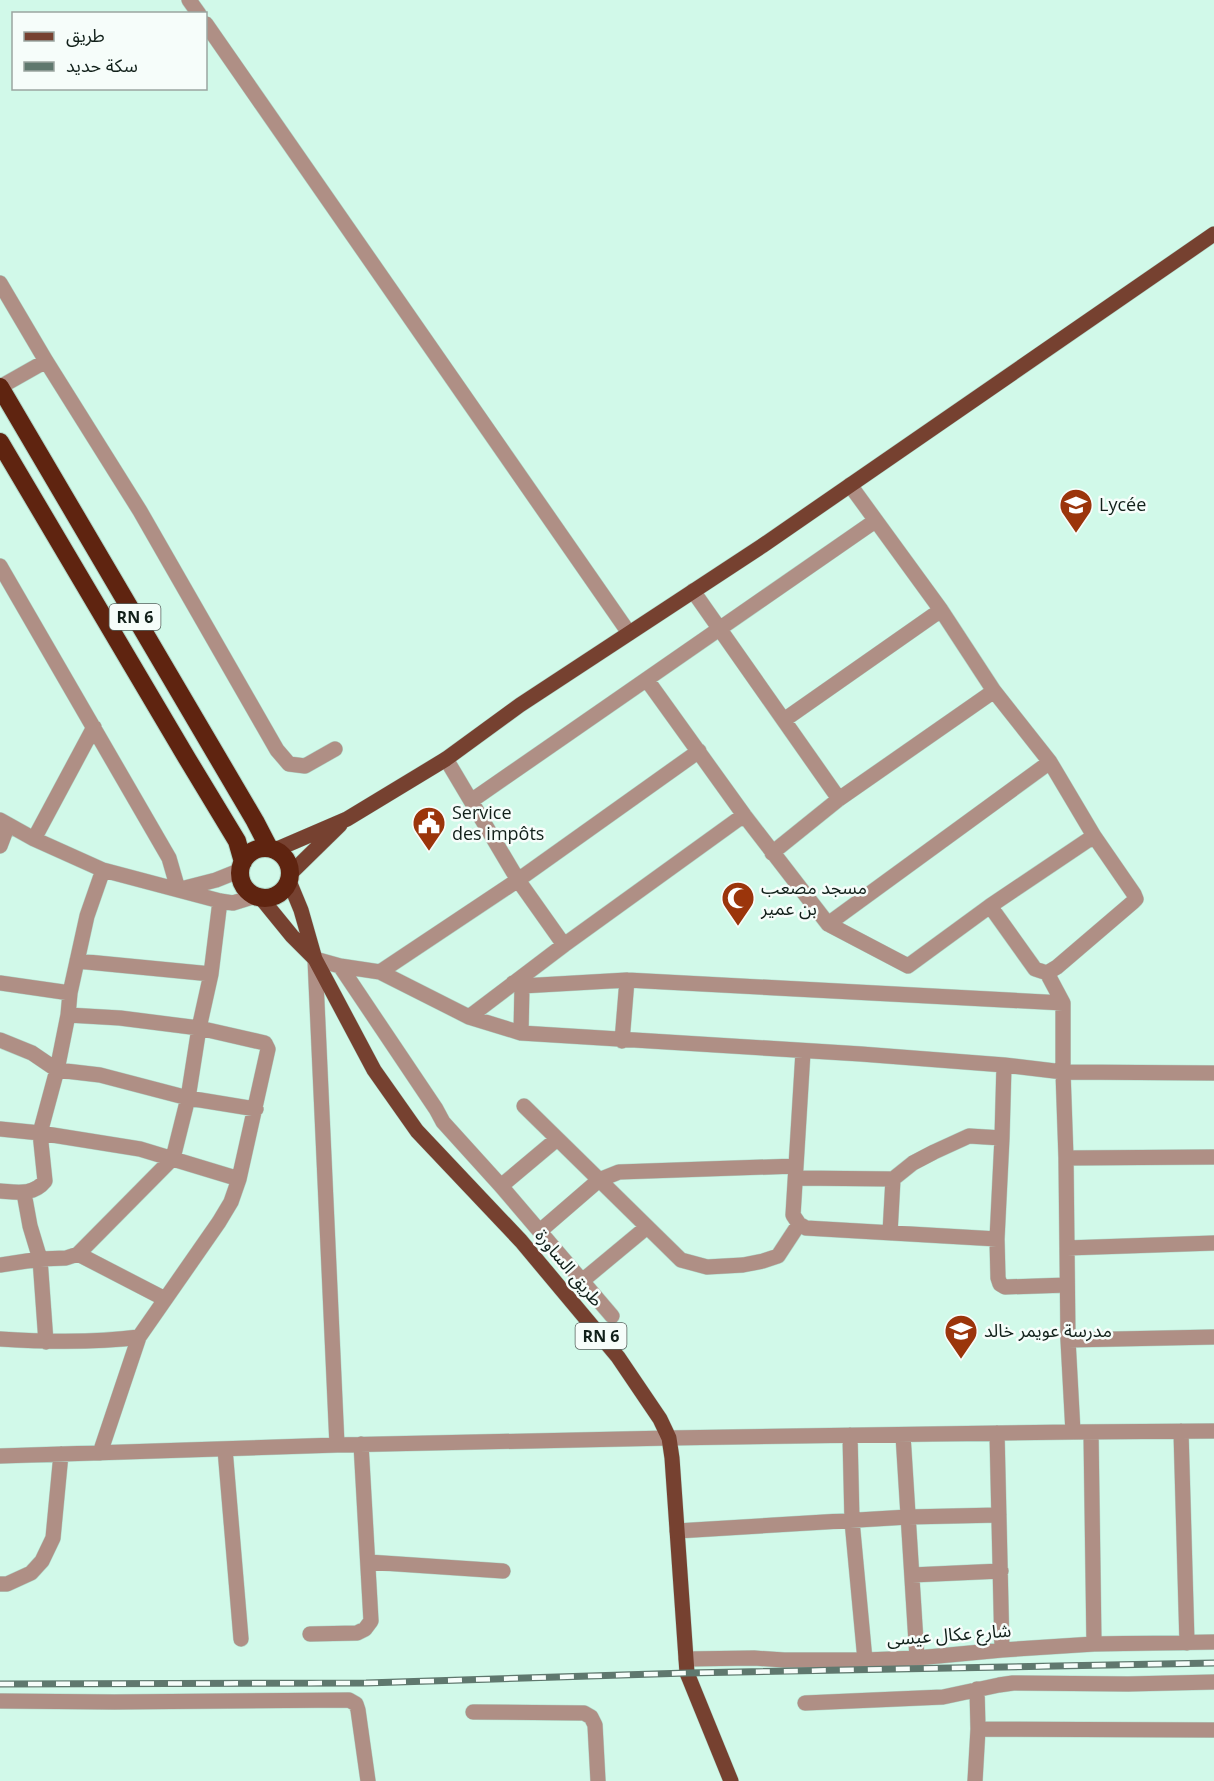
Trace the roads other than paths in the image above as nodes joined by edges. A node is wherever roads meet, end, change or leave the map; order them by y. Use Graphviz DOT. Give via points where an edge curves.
graph roads {
  1 [pos="207,25"];
  2 [pos="1214,234"];
  3 [pos="0,283"];
  4 [pos="46,361"];
  5 [pos="0,387"];
  6 [pos="0,442"];
  7 [pos="850,485"];
  8 [pos="874,521"];
  9 [pos="0,566"];
  10 [pos="693,591"];
  11 [pos="941,610"];
  12 [pos="720,628"];
  13 [pos="629,633"];
  14 [pos="647,680"];
  15 [pos="994,691"];
  16 [pos="784,720"];
  17 [pos="94,727"];
  18 [pos="335,749"];
  19 [pos="699,751"];
  20 [pos="446,759"];
  21 [pos="1050,762"];
  22 [pos="838,799"];
  23 [pos="471,801"];
  24 [pos="744,815"];
  25 [pos="347,819"];
  26 [pos="4,823"];
  27 [pos="1094,836"];
  28 [pos="34,839"];
  29 [pos="0,846"];
  30 [pos="272,849"];
  31 [pos="772,853"];
  32 [pos="242,866"];
  33 [pos="103,870"];
  34 [pos="290,877"];
  35 [pos="518,880"];
  36 [pos="178,889"];
  37 [pos="259,897"];
  38 [pos="220,901"];
  39 [pos="990,906"];
  40 [pos="828,924"];
  41 [pos="564,945"];
  42 [pos="315,959"];
  43 [pos="77,961"];
  44 [pos="340,966"];
  45 [pos="380,972"];
  46 [pos="1047,973"];
  47 [pos="211,974"];
  48 [pos="627,980"];
  49 [pos="0,983"];
  50 [pos="518,985"];
  51 [pos="70,993"];
  52 [pos="1063,1003"];
  53 [pos="68,1016"];
  54 [pos="469,1017"];
  55 [pos="199,1028"];
  56 [pos="521,1033"];
  57 [pos="0,1040"];
  58 [pos="622,1041"];
  59 [pos="803,1052"];
  60 [pos="1004,1065"];
  61 [pos="57,1070"];
  62 [pos="1063,1072"];
  63 [pos="1214,1073"];
  64 [pos="188,1098"];
  65 [pos="524,1106"];
  66 [pos="256,1109"];
  67 [pos="0,1129"];
  68 [pos="40,1133"];
  69 [pos="1002,1138"];
  70 [pos="557,1139"];
  71 [pos="1214,1157"];
  72 [pos="173,1158"];
  73 [pos="1066,1158"];
  74 [pos="796,1172"];
  75 [pos="239,1179"];
  76 [pos="893,1179"];
  77 [pos="599,1180"];
  78 [pos="501,1186"];
  79 [pos="0,1191"];
  80 [pos="24,1193"];
  81 [pos="799,1224"];
  82 [pos="647,1227"];
  83 [pos="540,1231"];
  84 [pos="890,1233"];
  85 [pos="997,1239"];
  86 [pos="1214,1243"];
  87 [pos="1067,1248"];
  88 [pos="78,1254"];
  89 [pos="40,1259"];
  90 [pos="0,1265"];
  91 [pos="582,1281"];
  92 [pos="1067,1285"];
  93 [pos="165,1299"];
  94 [pos="612,1316"];
  95 [pos="139,1337"];
  96 [pos="1214,1337"];
  97 [pos="0,1339"];
  98 [pos="1068,1340"];
  99 [pos="46,1342"];
  100 [pos="1181,1431"];
  101 [pos="1214,1431"];
  102 [pos="1073,1432"];
  103 [pos="1092,1432"];
  104 [pos="997,1433"];
  105 [pos="850,1435"];
  106 [pos="903,1435"];
  107 [pos="669,1438"];
  108 [pos="362,1444"];
  109 [pos="337,1445"];
  110 [pos="225,1449"];
  111 [pos="100,1453"];
  112 [pos="61,1454"];
  113 [pos="0,1456"];
  114 [pos="999,1515"];
  115 [pos="908,1517"];
  116 [pos="852,1521"];
  117 [pos="677,1531"];
  118 [pos="368,1562"];
  119 [pos="1001,1571"];
  120 [pos="503,1572"];
  121 [pos="912,1575"];
  122 [pos="0,1584"];
  123 [pos="310,1634"];
  124 [pos="241,1639"];
  125 [pos="1214,1642"];
  126 [pos="1187,1643"];
  127 [pos="1094,1644"];
  128 [pos="1002,1650"];
  129 [pos="917,1658"];
  130 [pos="686,1659"];
  131 [pos="865,1660"];
  132 [pos="1214,1682"];
  133 [pos="977,1689"];
  134 [pos="0,1701"];
  135 [pos="805,1703"];
  136 [pos="473,1712"];
  137 [pos="978,1729"];
  138 [pos="1214,1730"];
  139 [pos="368,1781"];
  140 [pos="598,1781"];
  141 [pos="731,1781"];
  142 [pos="975,1781"];
  1 -- 13 [label="street"];
  2 -- 7 [label="main road"];
  3 -- 4 [label="street"];
  4 -- 5 [label="street"];
  4 -- 18 [label="street" via="140,511 277,750 289,764 305,766"];
  5 -- 30 [label="highway, RN 6"];
  6 -- 32 [label="highway, RN 6" via="237,841"];
  7 -- 8 [label="street"];
  7 -- 10 [label="main road"];
  8 -- 11 [label="street"];
  8 -- 12 [label="street"];
  9 -- 17 [label="street"];
  10 -- 12 [label="street"];
  10 -- 13 [label="main road"];
  11 -- 15 [label="street"];
  11 -- 16 [label="street"];
  12 -- 14 [label="street"];
  12 -- 16 [label="street"];
  13 -- 20 [label="main road"];
  14 -- 19 [label="street"];
  14 -- 23 [label="street"];
  15 -- 21 [label="street"];
  15 -- 22 [label="street"];
  16 -- 22 [label="street"];
  17 -- 28 [label="street"];
  17 -- 36 [label="street" via="169,858"];
  19 -- 24 [label="street"];
  19 -- 35 [label="street"];
  20 -- 23 [label="street"];
  20 -- 25 [label="main road"];
  21 -- 27 [label="street"];
  21 -- 40 [label="street"];
  22 -- 31 [label="street"];
  23 -- 35 [label="street"];
  24 -- 31 [label="street"];
  24 -- 41 [label="street"];
  25 -- 30 [label="main road"];
  25 -- 34 [label="main road"];
  26 -- 28 [label="street"];
  26 -- 29 [label="street"];
  27 -- 39 [label="street"];
  27 -- 46 [label="street" via="1136,899"];
  28 -- 33 [label="street"];
  30 -- 32 [label="highway" via="254,851"];
  30 -- 34 [label="highway" via="286,859"];
  31 -- 40 [label="street"];
  32 -- 36 [label="street" via="216,880"];
  32 -- 37 [label="highway" via="244,886"];
  33 -- 36 [label="street"];
  33 -- 43 [label="street"];
  34 -- 37 [label="highway" via="286,887 275,896"];
  34 -- 42 [label="main road, RN 6"];
  35 -- 41 [label="street"];
  35 -- 45 [label="street"];
  36 -- 38 [label="street"];
  37 -- 38 [label="street" via="233,903"];
  37 -- 42 [label="main road, RN 6"];
  38 -- 47 [label="street"];
  39 -- 40 [label="street" via="908,966"];
  39 -- 46 [label="street" via="1035,969"];
  41 -- 50 [label="street"];
  42 -- 44 [label="street"];
  42 -- 107 [label="main road, طريق الساورة / RN 6" via="374,1070 417,1131 565,1292 618,1357"];
  42 -- 109 [label="street"];
  43 -- 47 [label="street"];
  43 -- 51 [label="street"];
  44 -- 45 [label="street"];
  44 -- 78 [label="street" via="443,1122"];
  45 -- 54 [label="street"];
  46 -- 52 [label="street"];
  47 -- 55 [label="street"];
  48 -- 50 [label="street"];
  48 -- 52 [label="street"];
  48 -- 58 [label="street"];
  49 -- 51 [label="street"];
  50 -- 54 [label="street"];
  50 -- 56 [label="street"];
  51 -- 53 [label="street"];
  52 -- 62 [label="street"];
  53 -- 55 [label="street"];
  53 -- 61 [label="street"];
  54 -- 56 [label="street"];
  55 -- 64 [label="street"];
  55 -- 66 [label="street" via="266,1043"];
  56 -- 58 [label="street"];
  57 -- 61 [label="street" via="32,1053"];
  58 -- 59 [label="street"];
  59 -- 60 [label="street"];
  59 -- 74 [label="street"];
  60 -- 62 [label="street"];
  60 -- 69 [label="street"];
  61 -- 64 [label="street" via="100,1075"];
  61 -- 68 [label="street"];
  62 -- 63 [label="street"];
  62 -- 73 [label="street"];
  64 -- 66 [label="street"];
  64 -- 72 [label="street"];
  65 -- 70 [label="street"];
  66 -- 75 [label="street"];
  67 -- 68 [label="street"];
  68 -- 72 [label="street"];
  68 -- 80 [label="street" via="45,1181"];
  69 -- 76 [label="street" via="969,1136 913,1163"];
  69 -- 85 [label="street"];
  70 -- 77 [label="street"];
  70 -- 78 [label="street"];
  71 -- 73 [label="street"];
  72 -- 75 [label="street"];
  72 -- 88 [label="street"];
  73 -- 87 [label="street"];
  74 -- 76 [label="street"];
  74 -- 77 [label="street" via="636,1171"];
  74 -- 81 [label="street" via="793,1215"];
  75 -- 93 [label="street" via="219,1222"];
  76 -- 84 [label="street"];
  77 -- 82 [label="street"];
  77 -- 83 [label="street"];
  78 -- 83 [label="street"];
  79 -- 80 [label="street"];
  80 -- 89 [label="street"];
  81 -- 82 [label="street" via="778,1256 763,1262 707,1267 681,1260"];
  81 -- 84 [label="street" via="806,1228"];
  82 -- 91 [label="street"];
  83 -- 91 [label="street"];
  84 -- 85 [label="street"];
  85 -- 92 [label="street" via="1000,1284"];
  86 -- 87 [label="street"];
  87 -- 92 [label="street"];
  88 -- 89 [label="street"];
  88 -- 93 [label="street"];
  89 -- 90 [label="street"];
  89 -- 99 [label="street"];
  91 -- 94 [label="street"];
  92 -- 98 [label="street"];
  93 -- 95 [label="street"];
  95 -- 99 [label="street"];
  95 -- 111 [label="street"];
  96 -- 98 [label="street"];
  97 -- 99 [label="street"];
  98 -- 102 [label="street"];
  100 -- 101 [label="street"];
  100 -- 103 [label="street"];
  100 -- 126 [label="street"];
  102 -- 103 [label="street"];
  102 -- 104 [label="street"];
  103 -- 127 [label="street"];
  104 -- 106 [label="street"];
  104 -- 114 [label="street"];
  105 -- 106 [label="street"];
  105 -- 107 [label="street"];
  105 -- 116 [label="street"];
  106 -- 115 [label="street"];
  107 -- 108 [label="street"];
  107 -- 117 [label="main road, طريق الساورة / RN 6"];
  108 -- 109 [label="street"];
  108 -- 118 [label="street"];
  109 -- 110 [label="street"];
  110 -- 111 [label="street"];
  110 -- 124 [label="street"];
  111 -- 112 [label="street"];
  112 -- 113 [label="street"];
  112 -- 122 [label="street" via="53,1538 31,1573"];
  114 -- 115 [label="street"];
  114 -- 119 [label="street"];
  115 -- 116 [label="street"];
  115 -- 121 [label="street"];
  116 -- 117 [label="street"];
  116 -- 131 [label="street"];
  117 -- 130 [label="main road, طريق الساورة / RN 6"];
  118 -- 120 [label="street"];
  118 -- 123 [label="street" via="370,1621 365,1629 357,1633"];
  119 -- 121 [label="street"];
  119 -- 128 [label="street"];
  121 -- 129 [label="street"];
  125 -- 126 [label="street, شارع عكال عيسى"];
  126 -- 127 [label="street, شارع عكال عيسى"];
  127 -- 128 [label="street, شارع عكال عيسى"];
  128 -- 129 [label="street, شارع عكال عيسى"];
  129 -- 131 [label="street, شارع عكال عيسى"];
  130 -- 131 [label="street, شارع عكال عيسى"];
  130 -- 141 [label="main road, طريق الساورة / RN 6" via="691,1687"];
  132 -- 133 [label="street" via="1013,1683"];
  133 -- 135 [label="street" via="943,1697"];
  133 -- 137 [label="street"];
  134 -- 139 [label="street" via="349,1700 358,1710"];
  136 -- 140 [label="street" via="584,1713 595,1725"];
  137 -- 138 [label="street"];
  137 -- 142 [label="street"];
}
